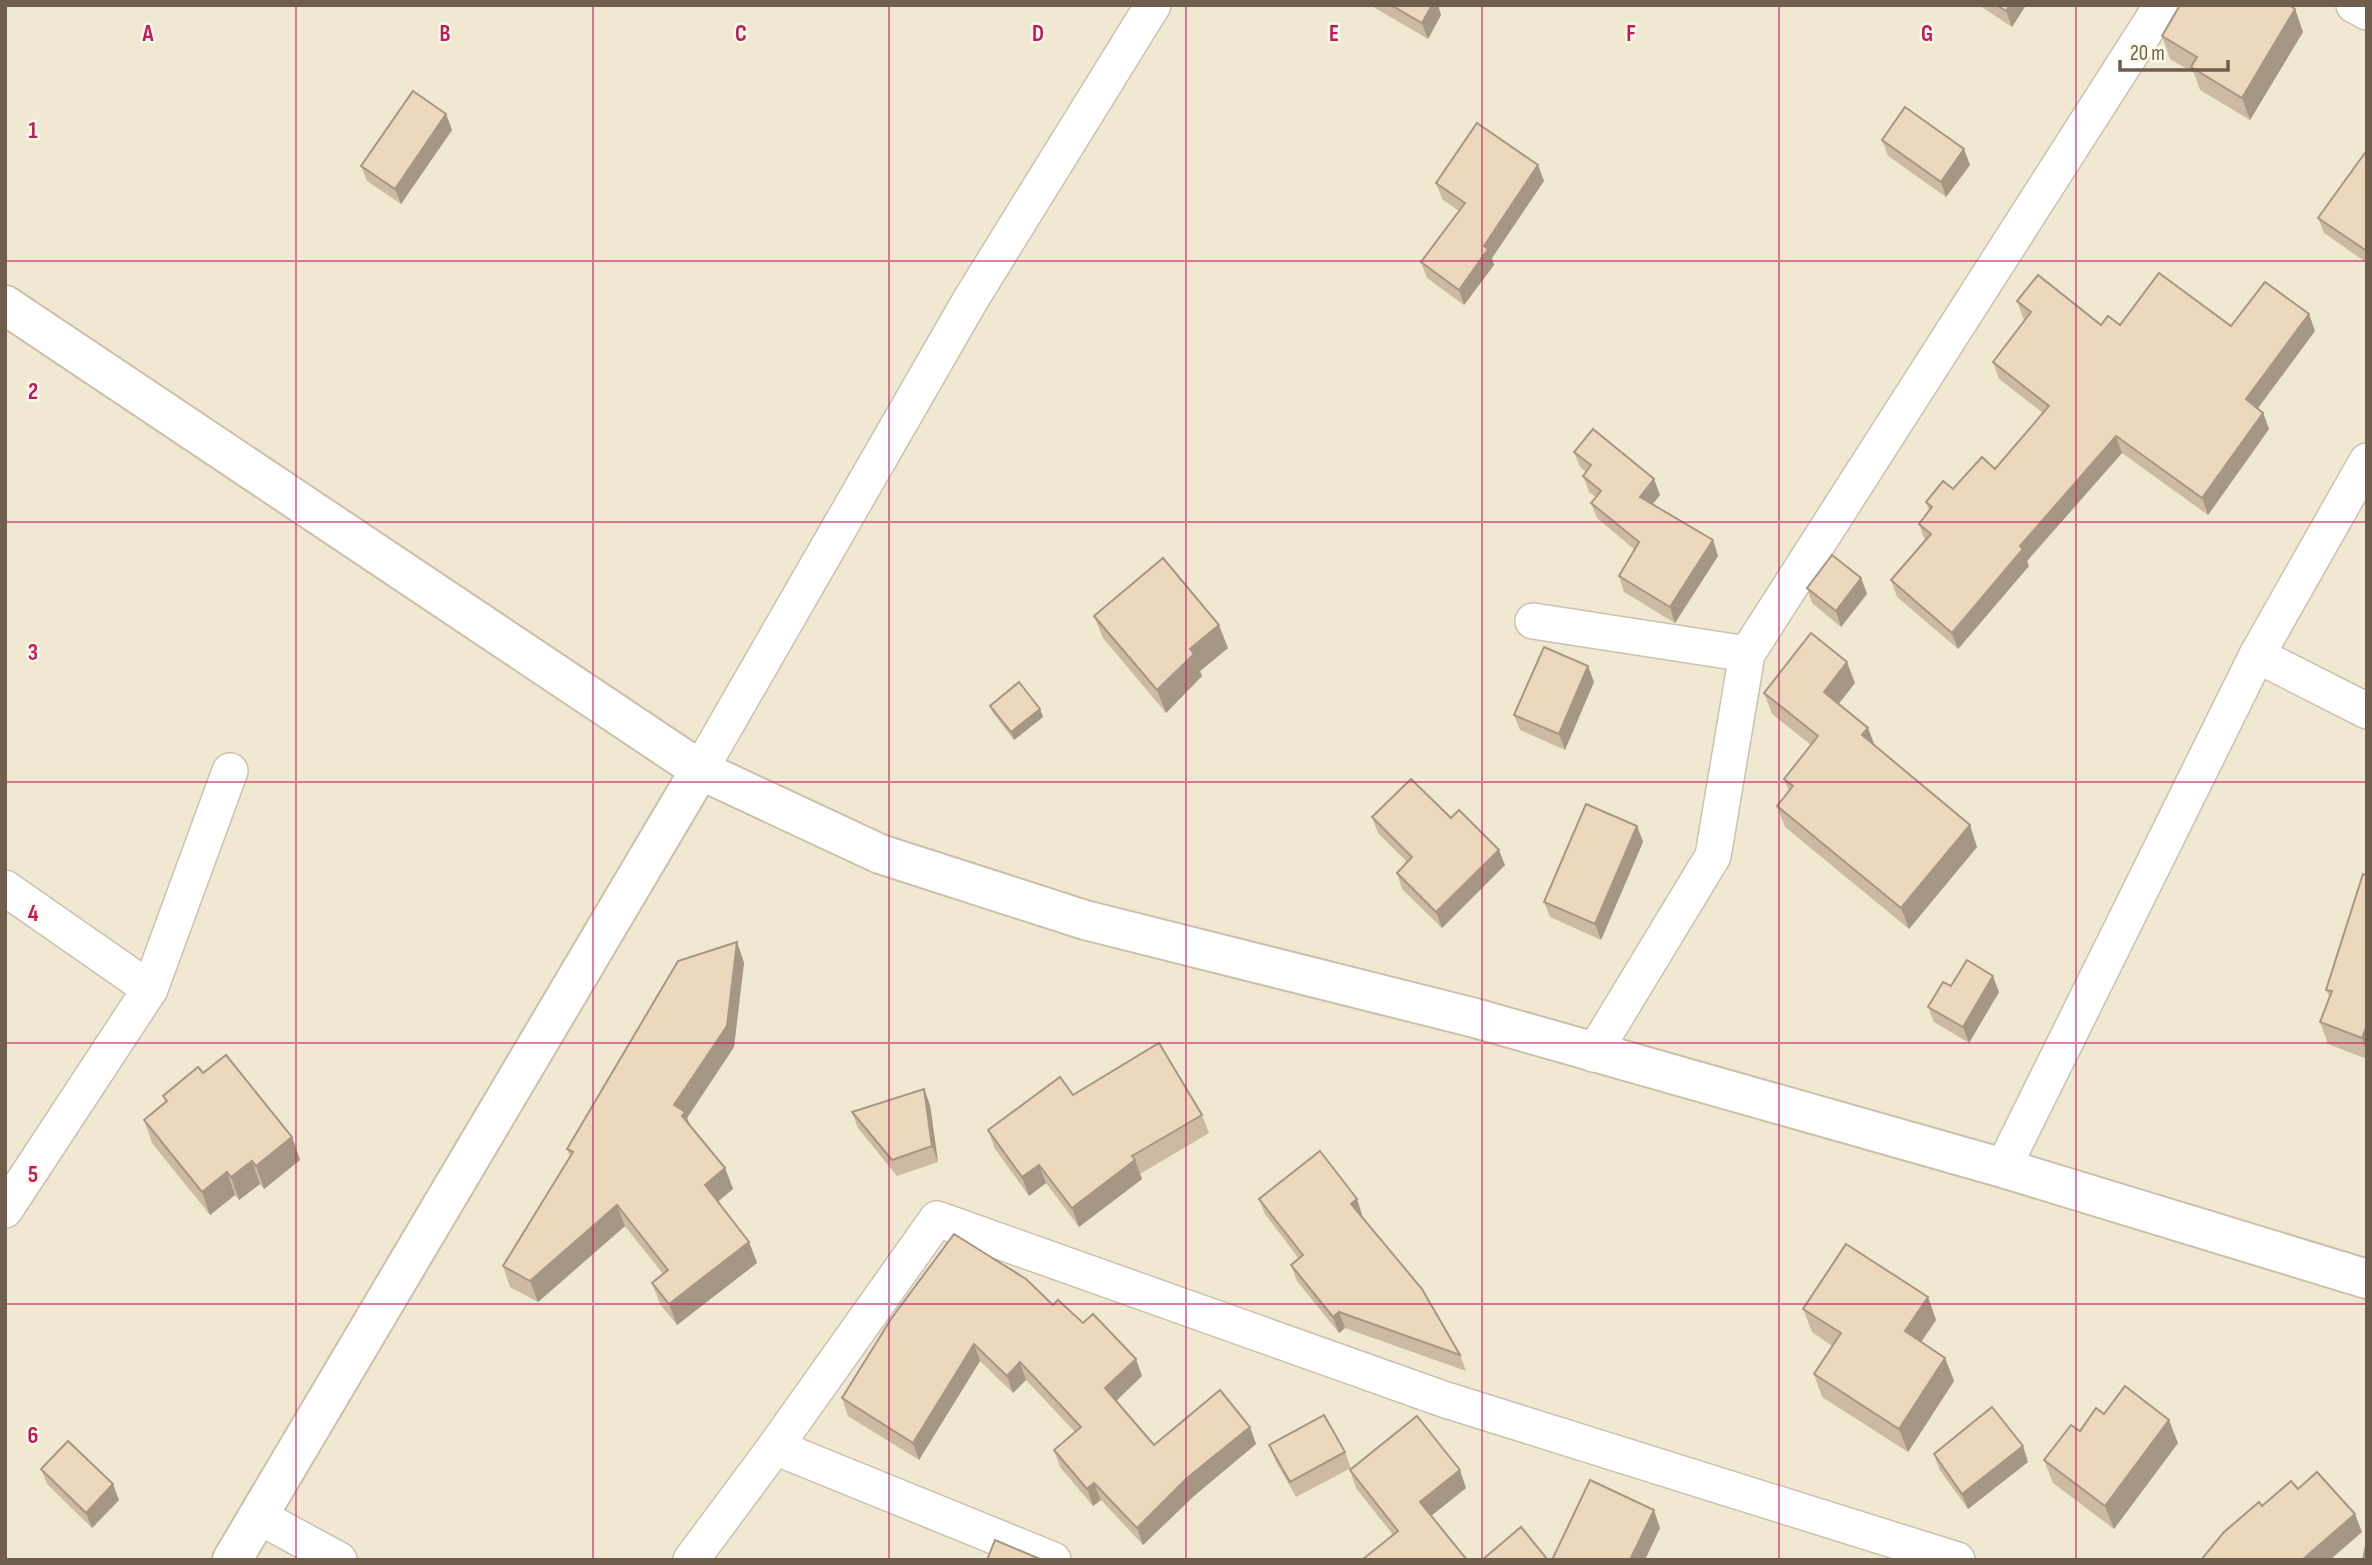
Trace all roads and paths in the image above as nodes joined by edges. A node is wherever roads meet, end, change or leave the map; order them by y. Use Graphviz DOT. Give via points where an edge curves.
graph roads {
  1 [pos="1153,5"];
  2 [pos="2162,5"];
  3 [pos="2354,5"];
  4 [pos="2367,12"];
  5 [pos="5,305"];
  6 [pos="2367,461"];
  7 [pos="1533,621"];
  8 [pos="1747,654"];
  9 [pos="2257,655"];
  10 [pos="2367,711"];
  11 [pos="230,771"];
  12 [pos="700,771"];
  13 [pos="5,888"];
  14 [pos="150,989"];
  15 [pos="1592,1054"];
  16 [pos="2003,1168"];
  17 [pos="5,1210"];
  18 [pos="2367,1279"];
  19 [pos="775,1447"];
  20 [pos="258,1516"];
  21 [pos="232,1560"];
  22 [pos="338,1560"];
  23 [pos="691,1560"];
  24 [pos="1053,1560"];
  25 [pos="1956,1560"];
  1 -- 12 [label="street" via="971,299"];
  2 -- 8 [label="street"];
  3 -- 4 [label="street"];
  5 -- 12 [label="street"];
  6 -- 9 [label="street"];
  7 -- 8 [label="street"];
  8 -- 15 [label="street" via="1713,856"];
  9 -- 10 [label="street"];
  9 -- 16 [label="street"];
  11 -- 14 [label="street"];
  12 -- 15 [label="street" via="880,854 1073,916 1475,1018"];
  12 -- 20 [label="street"];
  13 -- 14 [label="street"];
  14 -- 17 [label="street"];
  15 -- 16 [label="street"];
  16 -- 18 [label="street"];
  19 -- 23 [label="street"];
  19 -- 24 [label="street"];
  19 -- 25 [label="street" via="937,1219 1443,1399"];
  20 -- 21 [label="street"];
  20 -- 22 [label="street"];
}
